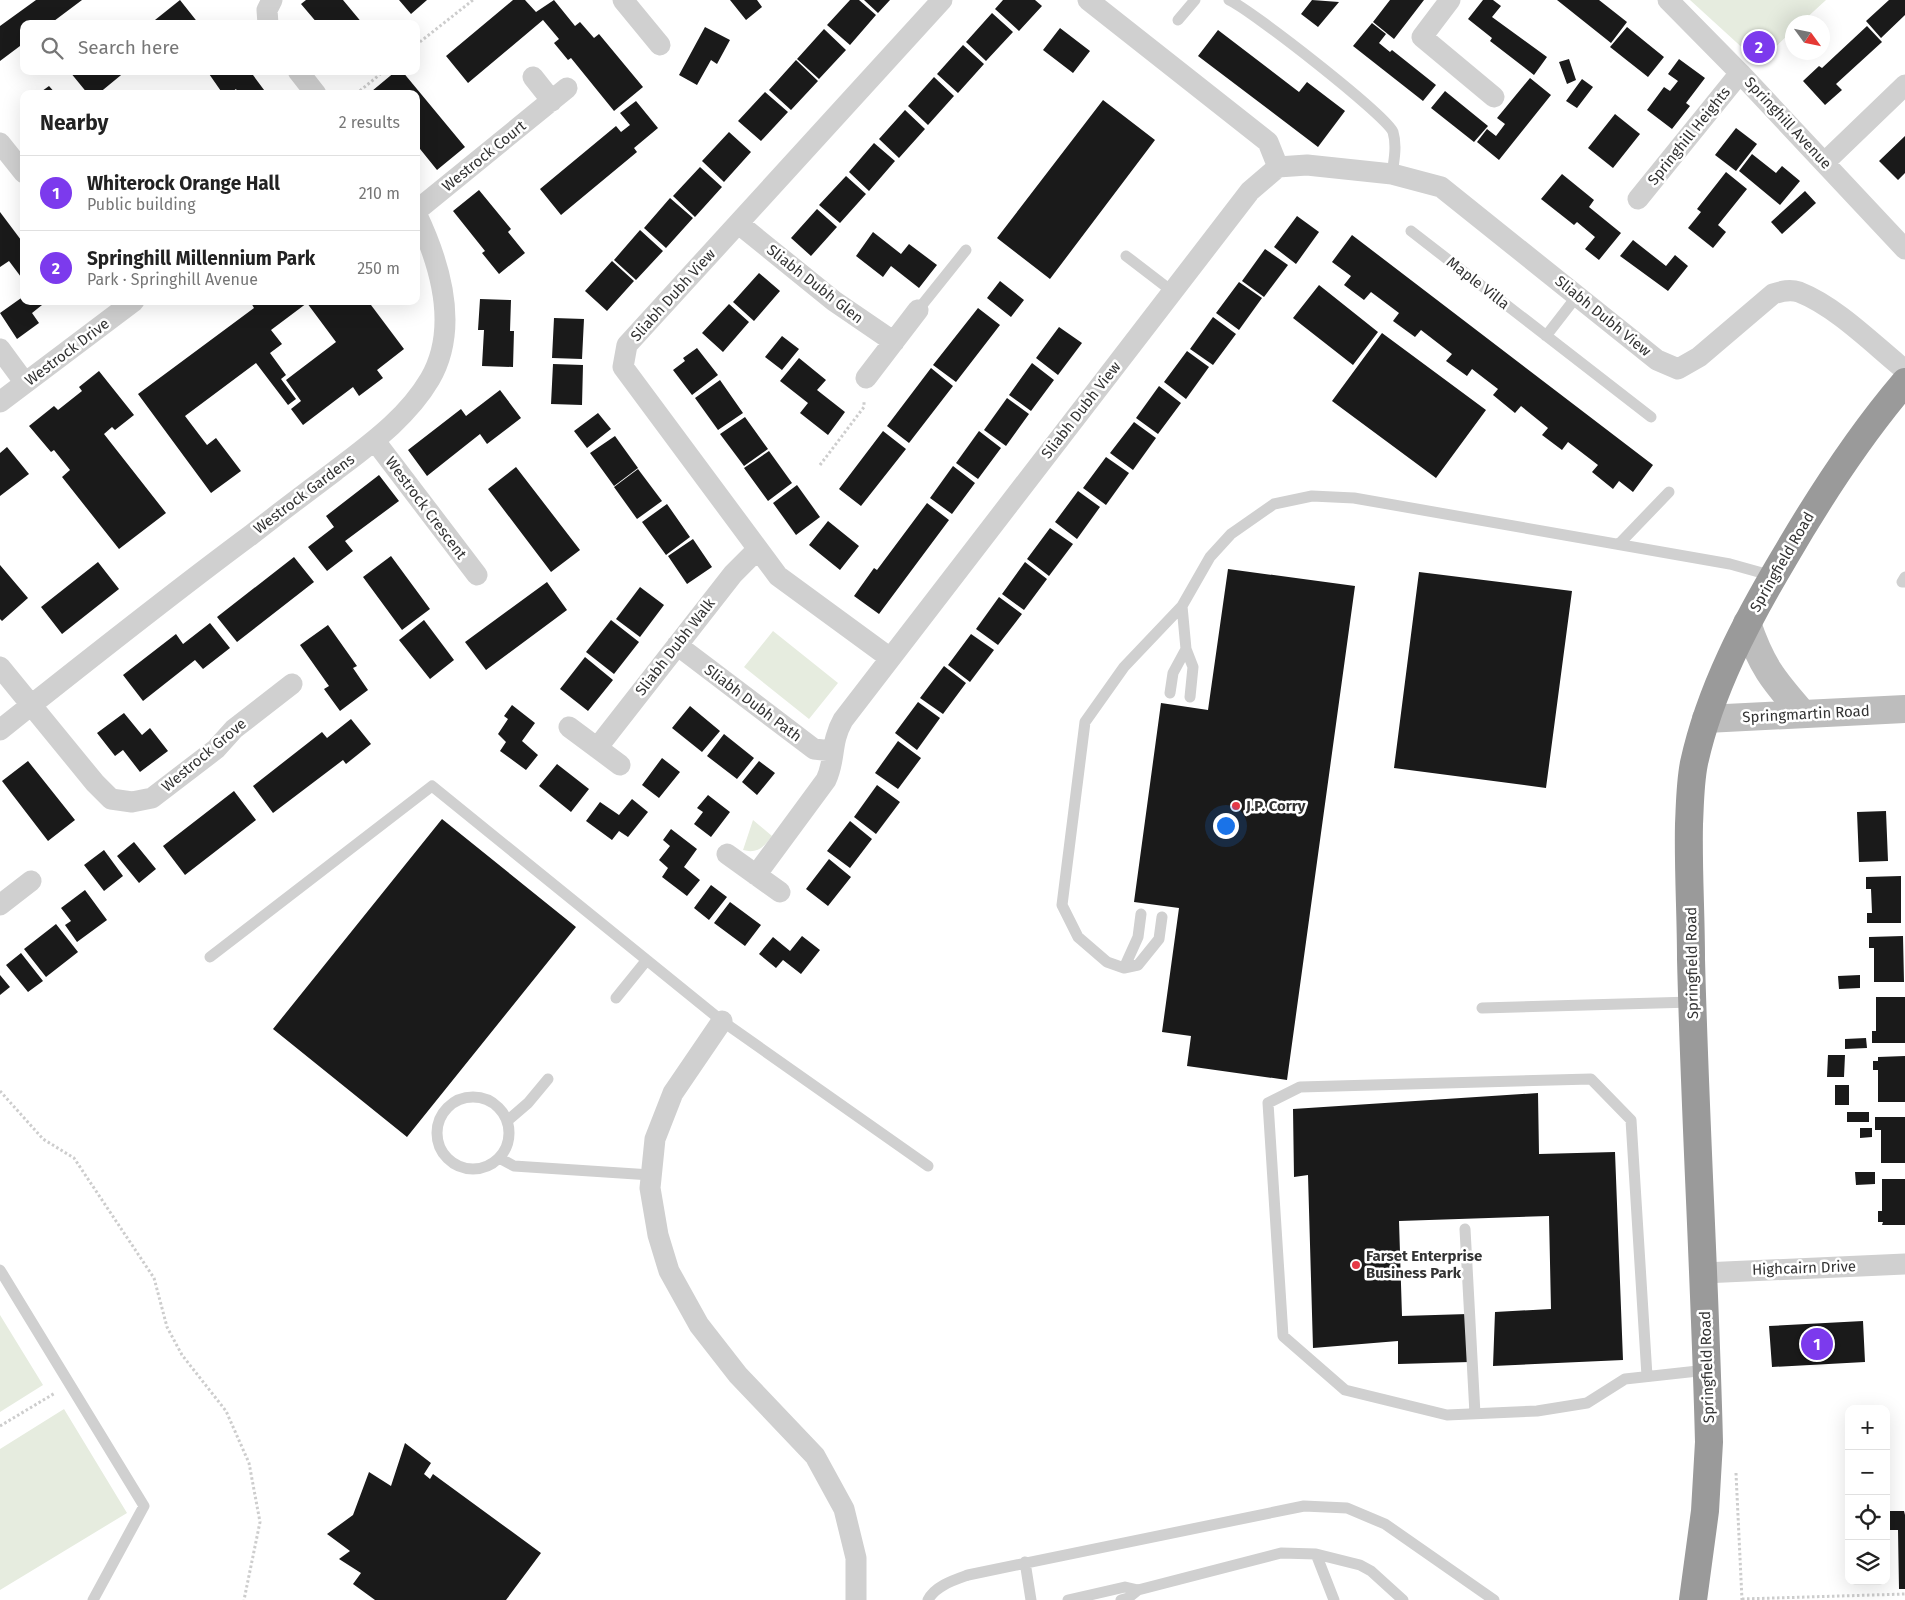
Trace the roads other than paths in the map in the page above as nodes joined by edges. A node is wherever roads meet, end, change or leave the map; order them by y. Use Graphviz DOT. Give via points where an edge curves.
graph roads {
  1 [pos="272,0"];
  2 [pos="623,0"];
  3 [pos="942,0"];
  4 [pos="1088,0"];
  5 [pos="1195,0"];
  6 [pos="1229,0"];
  7 [pos="1450,0"];
  8 [pos="1668,0"];
  9 [pos="267,20"];
  10 [pos="1178,20"];
  11 [pos="660,45"];
  12 [pos="1740,73"];
  13 [pos="301,75"];
  14 [pos="532,77"];
  15 [pos="1905,85"];
  16 [pos="313,90"];
  17 [pos="1494,97"];
  18 [pos="0,143"];
  19 [pos="1825,162"];
  20 [pos="1278,167"];
  21 [pos="20,168"];
  22 [pos="1392,174"];
  23 [pos="1638,199"];
  24 [pos="420,209"];
  25 [pos="420,221"];
  26 [pos="738,224"];
  27 [pos="1411,231"];
  28 [pos="1905,249"];
  29 [pos="966,250"];
  30 [pos="1126,256"];
  31 [pos="1173,292"];
  32 [pos="1577,296"];
  33 [pos="125,305"];
  34 [pos="918,310"];
  35 [pos="1546,336"];
  36 [pos="894,342"];
  37 [pos="0,349"];
  38 [pos="1905,370"];
  39 [pos="866,378"];
  40 [pos="1905,382"];
  41 [pos="26,383"];
  42 [pos="0,402"];
  43 [pos="1651,417"];
  44 [pos="375,441"];
  45 [pos="1668,492"];
  46 [pos="1619,544"];
  47 [pos="757,550"];
  48 [pos="477,576"];
  49 [pos="1773,576"];
  50 [pos="1905,578"];
  51 [pos="1905,582"];
  52 [pos="1182,606"];
  53 [pos="1747,623"];
  54 [pos="677,645"];
  55 [pos="1186,649"];
  56 [pos="890,658"];
  57 [pos="0,667"];
  58 [pos="292,684"];
  59 [pos="1170,693"];
  60 [pos="1190,697"];
  61 [pos="31,705"];
  62 [pos="1905,710"];
  63 [pos="1802,713"];
  64 [pos="1706,719"];
  65 [pos="570,727"];
  66 [pos="0,730"];
  67 [pos="597,748"];
  68 [pos="832,752"];
  69 [pos="620,765"];
  70 [pos="727,854"];
  71 [pos="756,875"];
  72 [pos="31,882"];
  73 [pos="780,892"];
  74 [pos="3,896"];
  75 [pos="1141,914"];
  76 [pos="1162,917"];
  77 [pos="210,957"];
  78 [pos="646,961"];
  79 [pos="1124,968"];
  80 [pos="616,998"];
  81 [pos="1692,1002"];
  82 [pos="1482,1008"];
  83 [pos="722,1021"];
  84 [pos="548,1079"];
  85 [pos="507,1121"];
  86 [pos="499,1158"];
  87 [pos="928,1166"];
  88 [pos="651,1175"];
  89 [pos="1465,1229"];
  90 [pos="1905,1264"];
  91 [pos="0,1270"];
  92 [pos="1703,1272"];
  93 [pos="1707,1370"];
  94 [pos="1647,1376"];
  95 [pos="1475,1414"];
  96 [pos="1316,1554"];
  97 [pos="1025,1562"];
  98 [pos="1138,1590"];
  99 [pos="93,1600"];
  100 [pos="856,1600"];
  101 [pos="928,1600"];
  102 [pos="1031,1600"];
  103 [pos="1068,1600"];
  104 [pos="1121,1600"];
  105 [pos="1334,1600"];
  106 [pos="1403,1600"];
  107 [pos="1494,1600"];
  108 [pos="1693,1600"];
  1 -- 9 [label="street"];
  2 -- 11 [label="street"];
  3 -- 26 [label="street, Sliabh Dubh View"];
  4 -- 20 [label="street" via="1268,142"];
  5 -- 10 [label="lane"];
  6 -- 22 [label="lane" via="1364,100 1393,132"];
  7 -- 17 [label="street" via="1422,37"];
  8 -- 12 [label="street, Springhill Avenue"];
  12 -- 19 [label="street, Springhill Avenue"];
  12 -- 23 [label="street, Springhill Heights"];
  13 -- 16 [label="street"];
  14 -- 24 [label="street, Westrock Court" via="559,94"];
  15 -- 19 [label="street"];
  18 -- 21 [label="street"];
  19 -- 28 [label="street, Springhill Avenue"];
  20 -- 22 [label="street, Sliabh Dubh View" via="1307,165"];
  20 -- 31 [label="street, Sliabh Dubh View" via="1250,192"];
  22 -- 32 [label="street, Sliabh Dubh View" via="1441,187"];
  25 -- 44 [label="street, Westrock Gardens" via="432,248 444,299 444,339 430,378 407,411"];
  26 -- 36 [label="street, Sliabh Dubh Glen" via="834,301"];
  26 -- 47 [label="street, Sliabh Dubh View" via="627,345 623,367"];
  27 -- 35 [label="lane, Maple Villa"];
  29 -- 34 [label="lane"];
  30 -- 31 [label="lane"];
  31 -- 56 [label="street, Sliabh Dubh View"];
  32 -- 35 [label="lane"];
  32 -- 38 [label="street, Sliabh Dubh View" via="1657,360 1678,369 1699,357 1773,294 1785,290 1798,292 1848,323"];
  33 -- 41 [label="street, Westrock Drive"];
  34 -- 36 [label="street"];
  35 -- 43 [label="lane, Maple Villa"];
  36 -- 39 [label="street"];
  37 -- 41 [label="street"];
  40 -- 49 [label="highway, Springfield Road" via="1841,465"];
  41 -- 42 [label="street, Westrock Drive"];
  44 -- 48 [label="street, Westrock Crescent"];
  44 -- 61 [label="street, Westrock Gardens"];
  45 -- 46 [label="lane"];
  46 -- 49 [label="lane" via="1730,564"];
  46 -- 52 [label="lane" via="1354,498 1312,496 1274,504 1231,534 1210,557"];
  47 -- 54 [label="street, Sliabh Dubh Walk" via="733,574"];
  47 -- 56 [label="street, Sliabh Dubh View" via="778,576"];
  49 -- 53 [label="highway, Springfield Road"];
  50 -- 51 [label="lane" via="1902,582"];
  52 -- 55 [label="lane"];
  52 -- 79 [label="lane" via="1124,667 1085,722 1062,905 1078,937 1106,962"];
  53 -- 63 [label="street" via="1769,675"];
  53 -- 64 [label="highway, Springfield Road"];
  54 -- 67 [label="street, Sliabh Dubh Walk"];
  54 -- 68 [label="street, Sliabh Dubh Path" via="814,749"];
  55 -- 59 [label="lane" via="1173,673"];
  55 -- 60 [label="lane" via="1193,668"];
  56 -- 68 [label="street, Sliabh Dubh View" via="835,734"];
  57 -- 61 [label="street, Westrock Grove"];
  58 -- 61 [label="street, Westrock Grove" via="152,798 132,802 111,799"];
  61 -- 66 [label="street, Westrock Gardens"];
  62 -- 63 [label="street, Springmartin Road"];
  63 -- 64 [label="street, Springmartin Road"];
  64 -- 81 [label="highway, Springfield Road" via="1690,790"];
  65 -- 67 [label="street"];
  67 -- 69 [label="street"];
  68 -- 71 [label="street, Sliabh Dubh View" via="832,768 826,780"];
  70 -- 71 [label="street"];
  71 -- 73 [label="street"];
  72 -- 74 [label="street"];
  75 -- 79 [label="lane" via="1138,937"];
  76 -- 79 [label="lane" via="1159,939 1138,965"];
  77 -- 78 [label="lane" via="432,786"];
  78 -- 80 [label="lane"];
  78 -- 83 [label="lane"];
  81 -- 82 [label="lane"];
  81 -- 92 [label="highway, Springfield Road"];
  83 -- 87 [label="lane"];
  83 -- 88 [label="street" via="673,1094 655,1140"];
  84 -- 85 [label="lane"];
  85 -- 86 [label="lane" via="508,1141"];
  85 -- 86 [label="lane" via="495,1104 476,1097 456,1101 447,1108 438,1126 439,1146 451,1162 471,1169 481,1168"];
  86 -- 88 [label="lane" via="514,1166"];
  88 -- 100 [label="street" via="658,1235 669,1272 699,1325 738,1375 815,1456 844,1509 856,1558"];
  89 -- 95 [label="lane"];
  90 -- 92 [label="street, Highcairn Drive"];
  91 -- 99 [label="lane" via="144,1506"];
  92 -- 93 [label="highway, Springfield Road"];
  93 -- 94 [label="lane"];
  93 -- 108 [label="highway, Springfield Road" via="1708,1476"];
  94 -- 95 [label="lane" via="1625,1379 1587,1403 1536,1411"];
  94 -- 95 [label="lane" via="1630,1120 1591,1079 1300,1087 1268,1103 1282,1336 1345,1390 1447,1416"];
  96 -- 98 [label="lane" via="1281,1553"];
  96 -- 105 [label="lane"];
  96 -- 106 [label="lane" via="1360,1565"];
  97 -- 101 [label="lane" via="951,1581 931,1594"];
  97 -- 102 [label="lane"];
  97 -- 107 [label="lane" via="1304,1506 1347,1508 1385,1524"];
  98 -- 103 [label="lane" via="1125,1587"];
  98 -- 104 [label="lane"];
}
